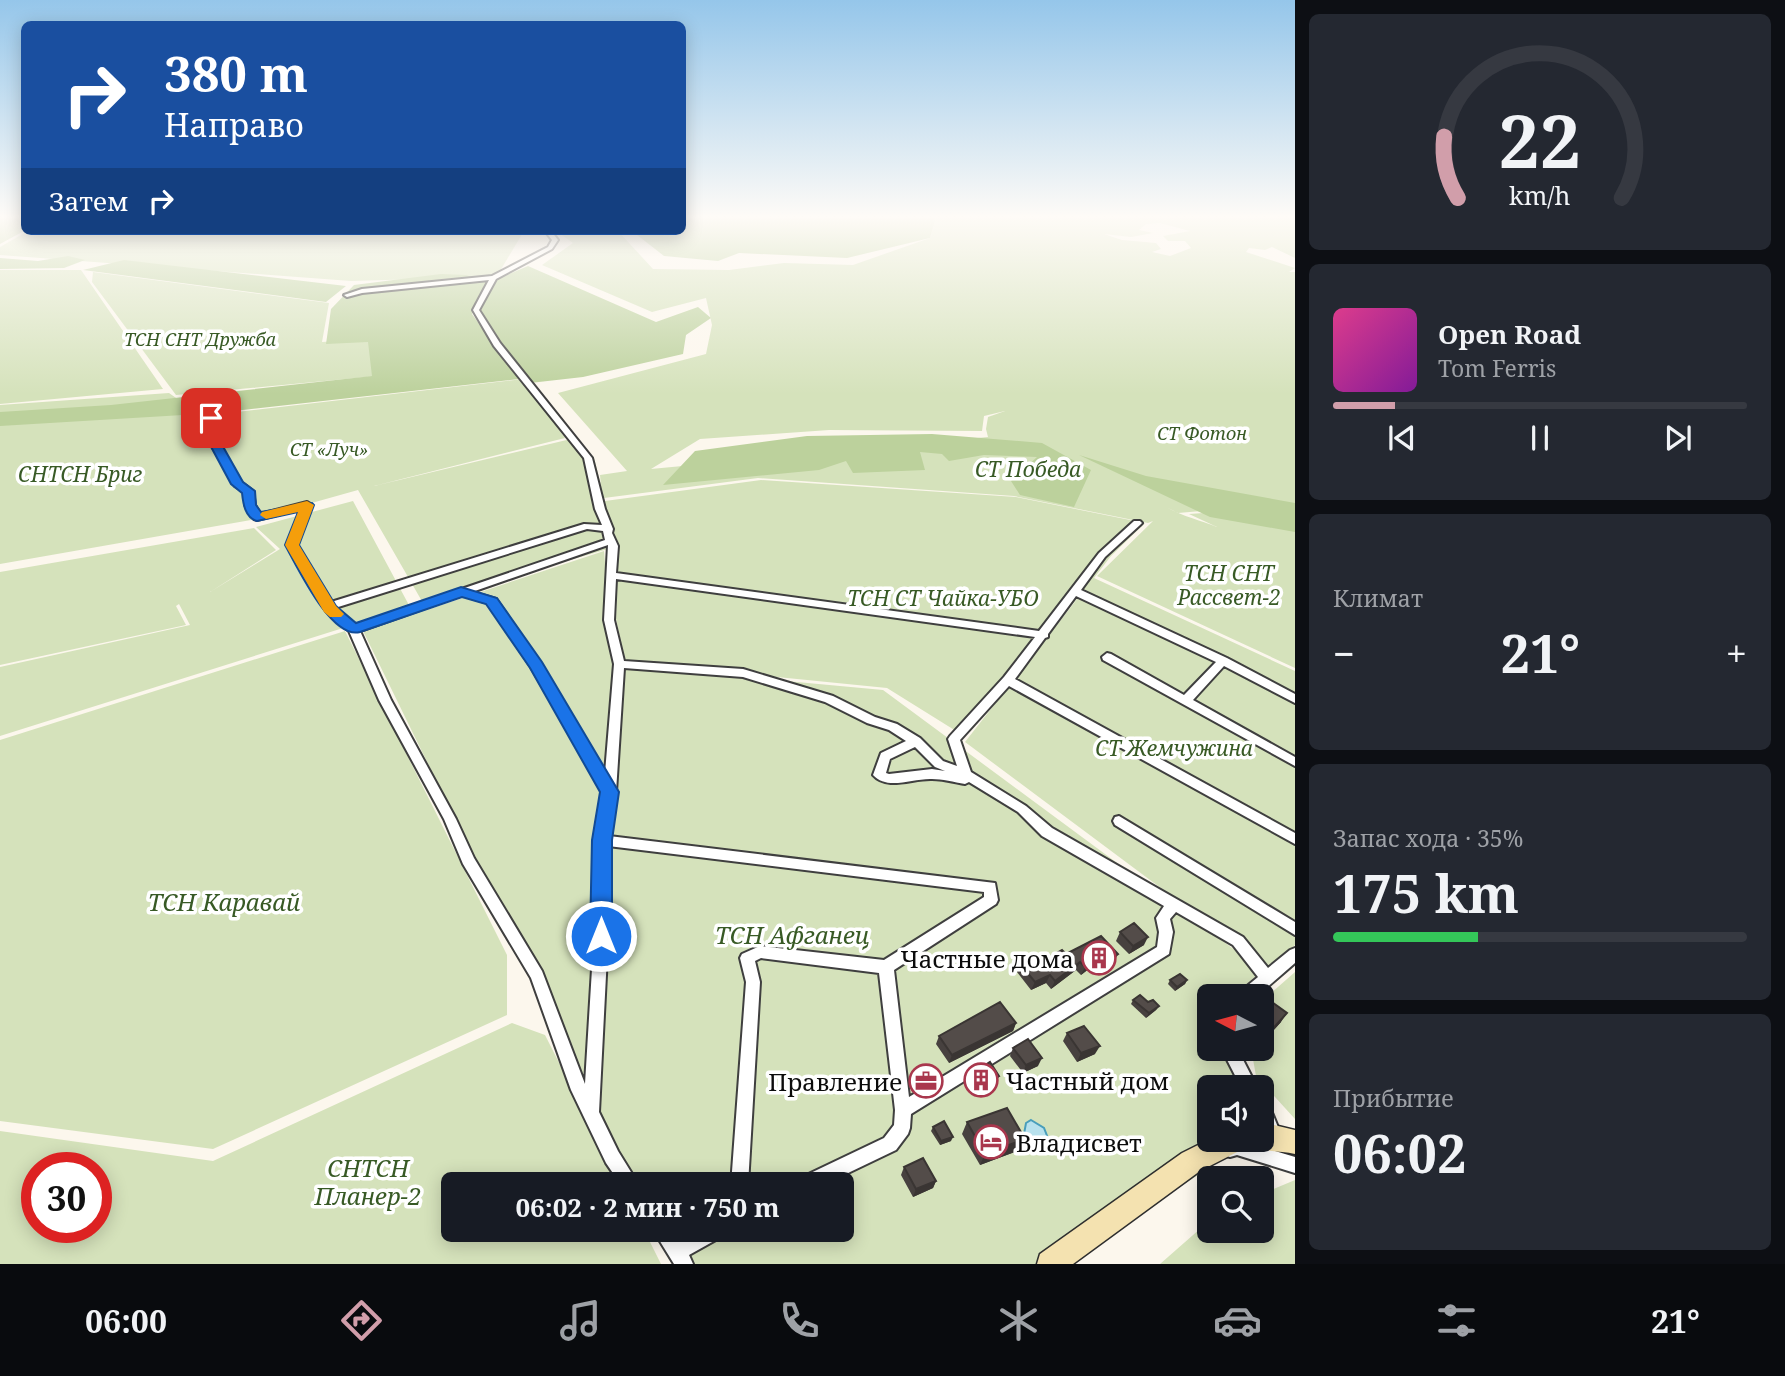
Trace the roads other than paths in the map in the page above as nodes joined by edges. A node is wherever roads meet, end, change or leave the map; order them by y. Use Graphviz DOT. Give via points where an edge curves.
graph roads {
  1 [pos="497,276"];
  2 [pos="493,278"];
  3 [pos="347,295"];
  4 [pos="211,418"];
  5 [pos="1137,523"];
  6 [pos="610,535"];
  7 [pos="610,575"];
  8 [pos="461,592"];
  9 [pos="1076,592"];
  10 [pos="330,606"];
  11 [pos="354,629"];
  12 [pos="1044,635"];
  13 [pos="1107,657"];
  14 [pos="1223,661"];
  15 [pos="619,664"];
  16 [pos="1008,680"];
  17 [pos="1295,699"];
  18 [pos="1185,701"];
  19 [pos="916,741"];
  20 [pos="1295,762"];
  21 [pos="970,778"];
  22 [pos="610,792"];
  23 [pos="1119,821"];
  24 [pos="1295,839"];
  25 [pos="602,840"];
  26 [pos="1174,905"];
  27 [pos="1295,929"];
  28 [pos="1295,954"];
  29 [pos="886,967"];
  30 [pos="1267,978"];
  31 [pos="1260,984"];
  32 [pos="902,1110"];
  33 [pos="591,1114"];
  34 [pos="1209,1152"];
  35 [pos="1191,1161"];
  36 [pos="1295,1165"];
  37 [pos="622,1172"];
  38 [pos="740,1172"];
  39 [pos="831,1172"];
  40 [pos="670,1242"];
  41 [pos="696,1242"];
  42 [pos="673,1247"];
  43 [pos="684,1264"];
  44 [pos="1050,1264"];
  1 -- 2 [label="street"];
  2 -- 3 [label="street"];
  2 -- 6 [label="street" via="476,310 478,316 588,458"];
  4 -- 10 [label="street" via="219,424 215,443 238,484 249,491 257,517 307,505 292,545"];
  5 -- 9 [label="street" via="1102,555"];
  6 -- 7 [label="street"];
  6 -- 8 [label="street"];
  6 -- 10 [label="street" via="587,526"];
  7 -- 12 [label="street"];
  7 -- 15 [label="street" via="611,636"];
  8 -- 11 [label="street"];
  8 -- 22 [label="street" via="492,601 537,666"];
  9 -- 12 [label="street"];
  9 -- 14 [label="street"];
  10 -- 11 [label="street"];
  11 -- 33 [label="street" via="385,700 468,860 537,976"];
  12 -- 16 [label="street"];
  13 -- 18 [label="street"];
  14 -- 17 [label="street"];
  14 -- 18 [label="street"];
  15 -- 19 [label="street" via="743,673 829,699"];
  15 -- 22 [label="street"];
  16 -- 21 [label="street" via="954,739"];
  16 -- 24 [label="street"];
  18 -- 20 [label="street"];
  19 -- 21 [label="street" via="939,764"];
  19 -- 21 [label="street" via="885,756 879,775 888,779 932,774"];
  21 -- 26 [label="street" via="1022,809 1047,832"];
  22 -- 25 [label="street"];
  23 -- 27 [label="street"];
  25 -- 29 [label="street" via="990,887 991,900"];
  25 -- 33 [label="street"];
  26 -- 30 [label="street" via="1238,941"];
  26 -- 32 [label="street" via="1163,918 1164,950"];
  28 -- 30 [label="street"];
  29 -- 32 [label="street"];
  29 -- 38 [label="street" via="760,952 747,958 753,982"];
  30 -- 31 [label="street"];
  32 -- 39 [label="street" via="902,1128 890,1144"];
  33 -- 37 [label="street"];
  34 -- 35 [label="main road"];
  35 -- 36 [label="street" via="1237,1147"];
  35 -- 44 [label="main road"];
  40 -- 42 [label="street"];
  41 -- 42 [label="street"];
  42 -- 43 [label="street"];
}
